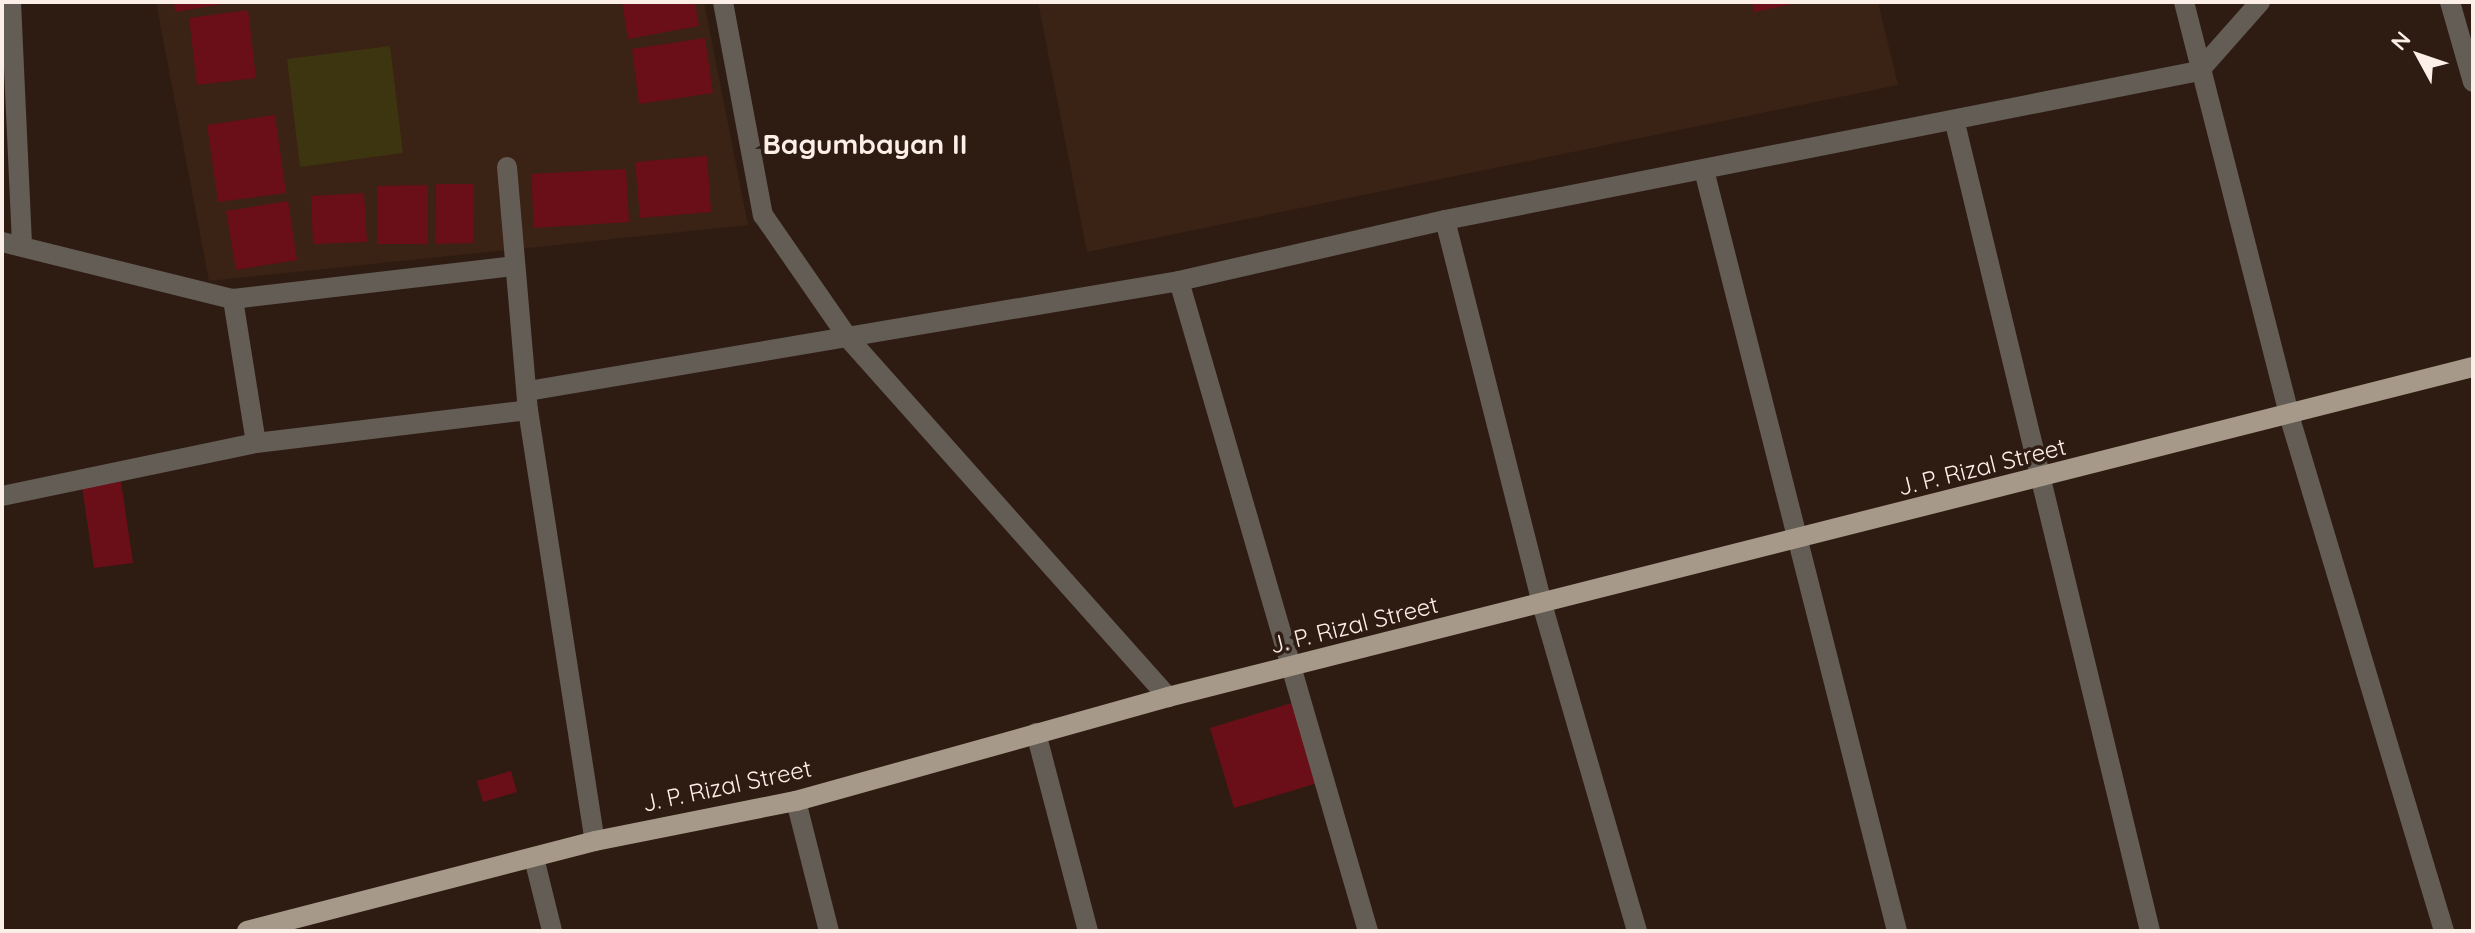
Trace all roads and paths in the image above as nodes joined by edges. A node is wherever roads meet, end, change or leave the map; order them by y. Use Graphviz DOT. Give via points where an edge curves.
graph roads {
  1 [pos="11,2"];
  2 [pos="723,2"];
  3 [pos="2184,2"];
  4 [pos="2260,2"];
  5 [pos="2450,2"];
  6 [pos="2199,71"];
  7 [pos="2473,82"];
  8 [pos="1955,123"];
  9 [pos="507,167"];
  10 [pos="1704,170"];
  11 [pos="1445,220"];
  12 [pos="12,244"];
  13 [pos="513,266"];
  14 [pos="1179,281"];
  15 [pos="233,299"];
  16 [pos="849,339"];
  17 [pos="2473,367"];
  18 [pos="528,400"];
  19 [pos="2289,415"];
  20 [pos="256,443"];
  21 [pos="2043,479"];
  22 [pos="2,496"];
  23 [pos="1795,542"];
  24 [pos="1542,604"];
  25 [pos="1296,668"];
  26 [pos="1168,697"];
  27 [pos="1036,733"];
  28 [pos="796,801"];
  29 [pos="595,841"];
  30 [pos="534,858"];
  31 [pos="280,927"];
  32 [pos="247,931"];
  33 [pos="552,931"];
  34 [pos="829,931"];
  35 [pos="1088,931"];
  36 [pos="1368,931"];
  37 [pos="1637,931"];
  38 [pos="1897,931"];
  39 [pos="2150,931"];
  40 [pos="2444,931"];
  1 -- 12 [label="street"];
  2 -- 16 [label="street" via="763,215"];
  3 -- 6 [label="street"];
  4 -- 6 [label="street"];
  5 -- 7 [label="street"];
  6 -- 8 [label="street"];
  6 -- 19 [label="street"];
  8 -- 10 [label="street"];
  8 -- 21 [label="street"];
  9 -- 13 [label="street"];
  10 -- 11 [label="street"];
  10 -- 23 [label="street"];
  11 -- 14 [label="street"];
  11 -- 24 [label="street"];
  12 -- 15 [label="street"];
  13 -- 15 [label="street"];
  13 -- 18 [label="street"];
  14 -- 16 [label="street"];
  14 -- 25 [label="street"];
  15 -- 20 [label="street"];
  16 -- 18 [label="street"];
  16 -- 26 [label="street"];
  17 -- 19 [label="main road, J. P. Rizal Street"];
  18 -- 20 [label="street"];
  18 -- 29 [label="street"];
  19 -- 21 [label="main road, J. P. Rizal Street"];
  19 -- 40 [label="street"];
  20 -- 22 [label="street"];
  21 -- 23 [label="main road, J. P. Rizal Street"];
  21 -- 39 [label="street"];
  23 -- 24 [label="main road, J. P. Rizal Street"];
  23 -- 38 [label="street"];
  24 -- 25 [label="main road, J. P. Rizal Street"];
  24 -- 37 [label="street"];
  25 -- 26 [label="main road, J. P. Rizal Street"];
  25 -- 36 [label="street"];
  26 -- 27 [label="main road, J. P. Rizal Street"];
  27 -- 28 [label="main road, J. P. Rizal Street"];
  27 -- 35 [label="street"];
  28 -- 29 [label="main road, J. P. Rizal Street"];
  28 -- 34 [label="street"];
  29 -- 30 [label="main road, J. P. Rizal Street"];
  30 -- 31 [label="main road, J. P. Rizal Street"];
  30 -- 33 [label="street"];
  31 -- 32 [label="main road, J. P. Rizal Street"];
}
